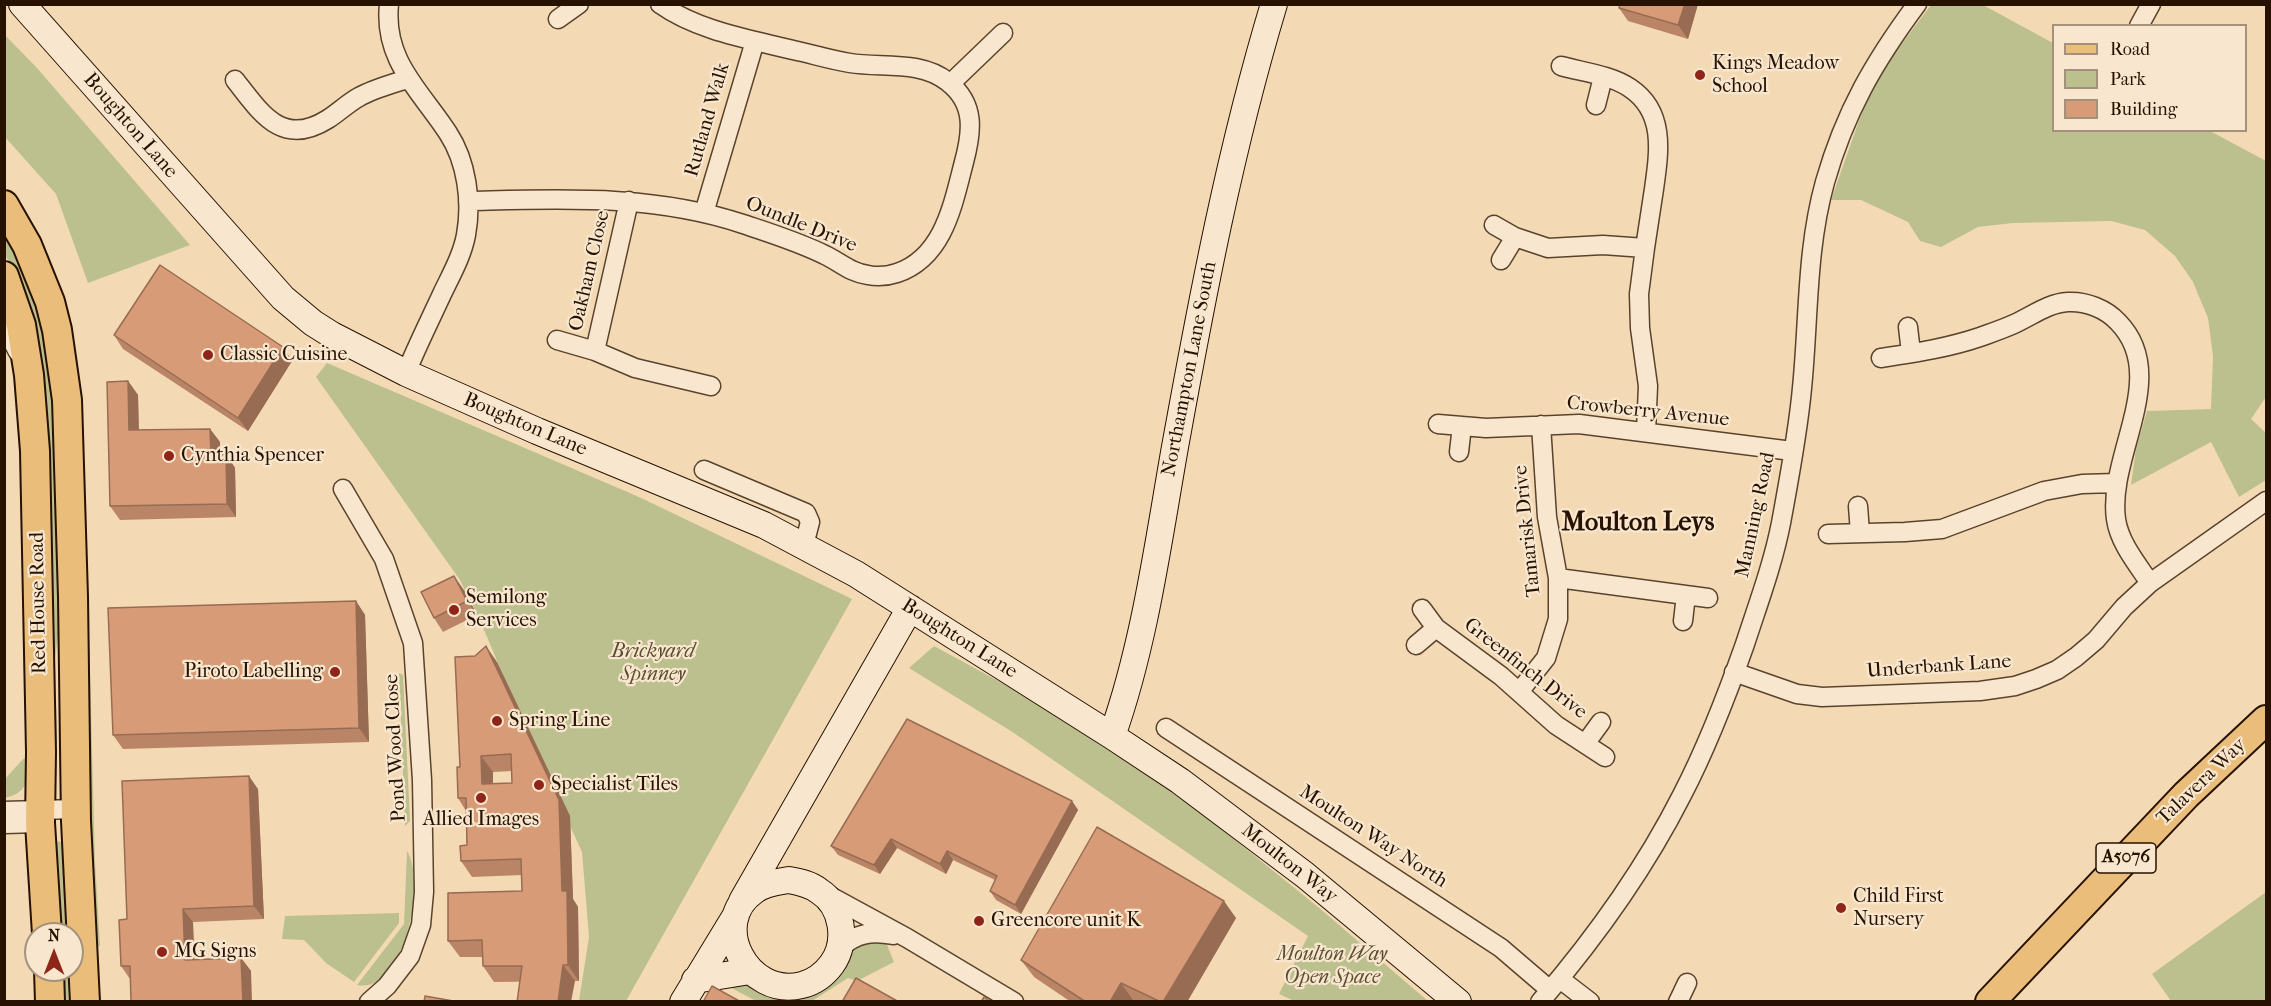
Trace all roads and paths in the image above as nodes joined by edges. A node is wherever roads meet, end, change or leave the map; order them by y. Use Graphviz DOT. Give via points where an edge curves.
graph roads {
  1 [pos="22,4"];
  2 [pos="389,4"];
  3 [pos="579,4"];
  4 [pos="660,4"];
  5 [pos="1274,4"];
  6 [pos="1917,4"];
  7 [pos="2151,4"];
  8 [pos="558,19"];
  9 [pos="2140,24"];
  10 [pos="1003,33"];
  11 [pos="755,41"];
  12 [pos="1561,66"];
  13 [pos="1603,77"];
  14 [pos="407,79"];
  15 [pos="235,80"];
  16 [pos="950,84"];
  17 [pos="1596,105"];
  18 [pos="468,201"];
  19 [pos="629,201"];
  20 [pos="4,205"];
  21 [pos="704,213"];
  22 [pos="1494,225"];
  23 [pos="1515,237"];
  24 [pos="1645,248"];
  25 [pos="1501,260"];
  26 [pos="4,276"];
  27 [pos="4,325"];
  28 [pos="1908,327"];
  29 [pos="557,339"];
  30 [pos="595,351"];
  31 [pos="1911,353"];
  32 [pos="1881,358"];
  33 [pos="406,373"];
  34 [pos="29,375"];
  35 [pos="711,386"];
  36 [pos="1438,424"];
  37 [pos="1541,425"];
  38 [pos="1462,426"];
  39 [pos="1646,432"];
  40 [pos="1792,451"];
  41 [pos="1459,452"];
  42 [pos="704,470"];
  43 [pos="2116,483"];
  44 [pos="343,489"];
  45 [pos="2266,501"];
  46 [pos="1858,506"];
  47 [pos="1860,533"];
  48 [pos="1828,534"];
  49 [pos="804,545"];
  50 [pos="1558,578"];
  51 [pos="2150,584"];
  52 [pos="1686,595"];
  53 [pos="1708,598"];
  54 [pos="910,608"];
  55 [pos="1422,609"];
  56 [pos="1683,621"];
  57 [pos="1436,628"];
  58 [pos="1416,645"];
  59 [pos="1734,672"];
  60 [pos="1519,692"];
  61 [pos="2266,720"];
  62 [pos="1601,722"];
  63 [pos="1166,728"];
  64 [pos="1112,735"];
  65 [pos="1585,744"];
  66 [pos="1605,757"];
  67 [pos="4,811"];
  68 [pos="52,813"];
  69 [pos="793,816"];
  70 [pos="4,824"];
  71 [pos="813,887"];
  72 [pos="739,908"];
  73 [pos="47,922"];
  74 [pos="907,938"];
  75 [pos="840,948"];
  76 [pos="750,971"];
  77 [pos="49,982"];
  78 [pos="1687,983"];
  79 [pos="1550,990"];
  80 [pos="689,991"];
  81 [pos="50,1002"];
  82 [pos="86,1002"];
  83 [pos="369,1002"];
  84 [pos="1014,1002"];
  85 [pos="1458,1002"];
  86 [pos="1590,1002"];
  87 [pos="1678,1002"];
  88 [pos="1990,1002"];
  1 -- 33 [label="street, Boughton Lane" via="284,298 332,335"];
  2 -- 14 [label="street" via="391,37"];
  3 -- 8 [label="street"];
  4 -- 11 [label="street, Oundle Drive" via="693,23"];
  5 -- 64 [label="street, Northampton Lane South" via="1231,159 1148,593 1125,699"];
  6 -- 40 [label="street, Manning Road" via="1857,97 1824,185 1812,247 1802,389"];
  7 -- 9 [label="street"];
  10 -- 16 [label="street"];
  11 -- 16 [label="street, Oundle Drive" via="850,63 926,70"];
  11 -- 21 [label="street, Rutland Walk"];
  12 -- 13 [label="street"];
  13 -- 17 [label="street"];
  13 -- 24 [label="street" via="1632,89 1656,124 1659,151"];
  14 -- 15 [label="street" via="359,97 310,128 295,130 273,124"];
  14 -- 18 [label="street" via="449,135 466,179"];
  16 -- 21 [label="street, Oundle Drive" via="967,108 971,136 945,228 934,246 910,267 885,276 867,275 793,242"];
  18 -- 19 [label="street, Oundle Drive"];
  18 -- 33 [label="street" via="460,257"];
  19 -- 21 [label="street, Oundle Drive"];
  19 -- 30 [label="street, Oakham Close"];
  20 -- 68 [label="main road" via="39,272 53,312 67,400 73,597"];
  22 -- 23 [label="street"];
  23 -- 24 [label="street" via="1548,248"];
  23 -- 25 [label="street"];
  24 -- 39 [label="street" via="1639,294 1648,386"];
  26 -- 34 [label="main road, Red House Road" via="21,325"];
  27 -- 34 [label="street"];
  28 -- 31 [label="street"];
  29 -- 30 [label="street, Oakham Close"];
  30 -- 35 [label="street, Oakham Close" via="635,368"];
  31 -- 32 [label="street"];
  31 -- 43 [label="street" via="1978,338 2056,304 2085,303 2112,316 2130,337 2139,365 2135,413"];
  33 -- 49 [label="street, Boughton Lane"];
  34 -- 68 [label="main road, Red House Road"];
  36 -- 38 [label="street, Crowberry Avenue"];
  37 -- 38 [label="street, Crowberry Avenue"];
  37 -- 39 [label="street, Crowberry Avenue" via="1579,424"];
  37 -- 50 [label="street, Tamarisk Drive" via="1547,517"];
  38 -- 41 [label="street"];
  39 -- 40 [label="street, Crowberry Avenue"];
  40 -- 59 [label="street, Manning Road" via="1780,525 1761,596"];
  42 -- 49 [label="street" via="806,513 810,522"];
  43 -- 47 [label="street" via="2044,491 1942,529"];
  43 -- 51 [label="street" via="2116,520 2126,546"];
  44 -- 83 [label="street, Pond Wood Close" via="384,559 413,643 422,780 421,926 410,956 387,987"];
  45 -- 51 [label="street, Underbank Lane"];
  46 -- 47 [label="street"];
  47 -- 48 [label="street"];
  49 -- 54 [label="street, Boughton Lane"];
  50 -- 52 [label="street"];
  50 -- 60 [label="street, Tamarisk Drive" via="1558,618 1553,641 1546,658"];
  51 -- 59 [label="street, Underbank Lane" via="2076,657 2057,670 2015,687 1822,697 1797,694"];
  52 -- 53 [label="street"];
  52 -- 56 [label="street"];
  54 -- 64 [label="street, Boughton Lane"];
  54 -- 69 [label="street"];
  55 -- 57 [label="street, Greenfinch Drive"];
  57 -- 58 [label="street, Greenfinch Drive"];
  57 -- 60 [label="street, Greenfinch Drive"];
  59 -- 79 [label="street, Manning Road" via="1682,796 1651,850 1614,910"];
  60 -- 65 [label="street, Greenfinch Drive" via="1556,725"];
  61 -- 88 [label="main road, Talavera Way / A5076" via="2186,795"];
  62 -- 65 [label="street, Greenfinch Drive"];
  63 -- 79 [label="street, Moulton Way North" via="1501,948"];
  64 -- 85 [label="street, Moulton Way" via="1305,875"];
  65 -- 66 [label="street, Greenfinch Drive"];
  67 -- 68 [label="street"];
  68 -- 70 [label="street"];
  68 -- 73 [label="main road, Red House Road"];
  68 -- 82 [label="main road"];
  69 -- 71 [label="street" via="790,856 795,871"];
  69 -- 72 [label="street"];
  71 -- 72 [label="street" via="789,880 771,883 755,890"];
  71 -- 74 [label="street"];
  71 -- 75 [label="street" via="836,911 842,935"];
  72 -- 76 [label="street" via="736,945"];
  72 -- 80 [label="street"];
  74 -- 75 [label="street" via="876,932 850,939"];
  74 -- 84 [label="street"];
  75 -- 76 [label="street" via="823,975 802,985 778,987"];
  76 -- 80 [label="street"];
  77 -- 81 [label="main road"];
  78 -- 87 [label="street"];
  79 -- 86 [label="street, Moulton Way North"];
}
